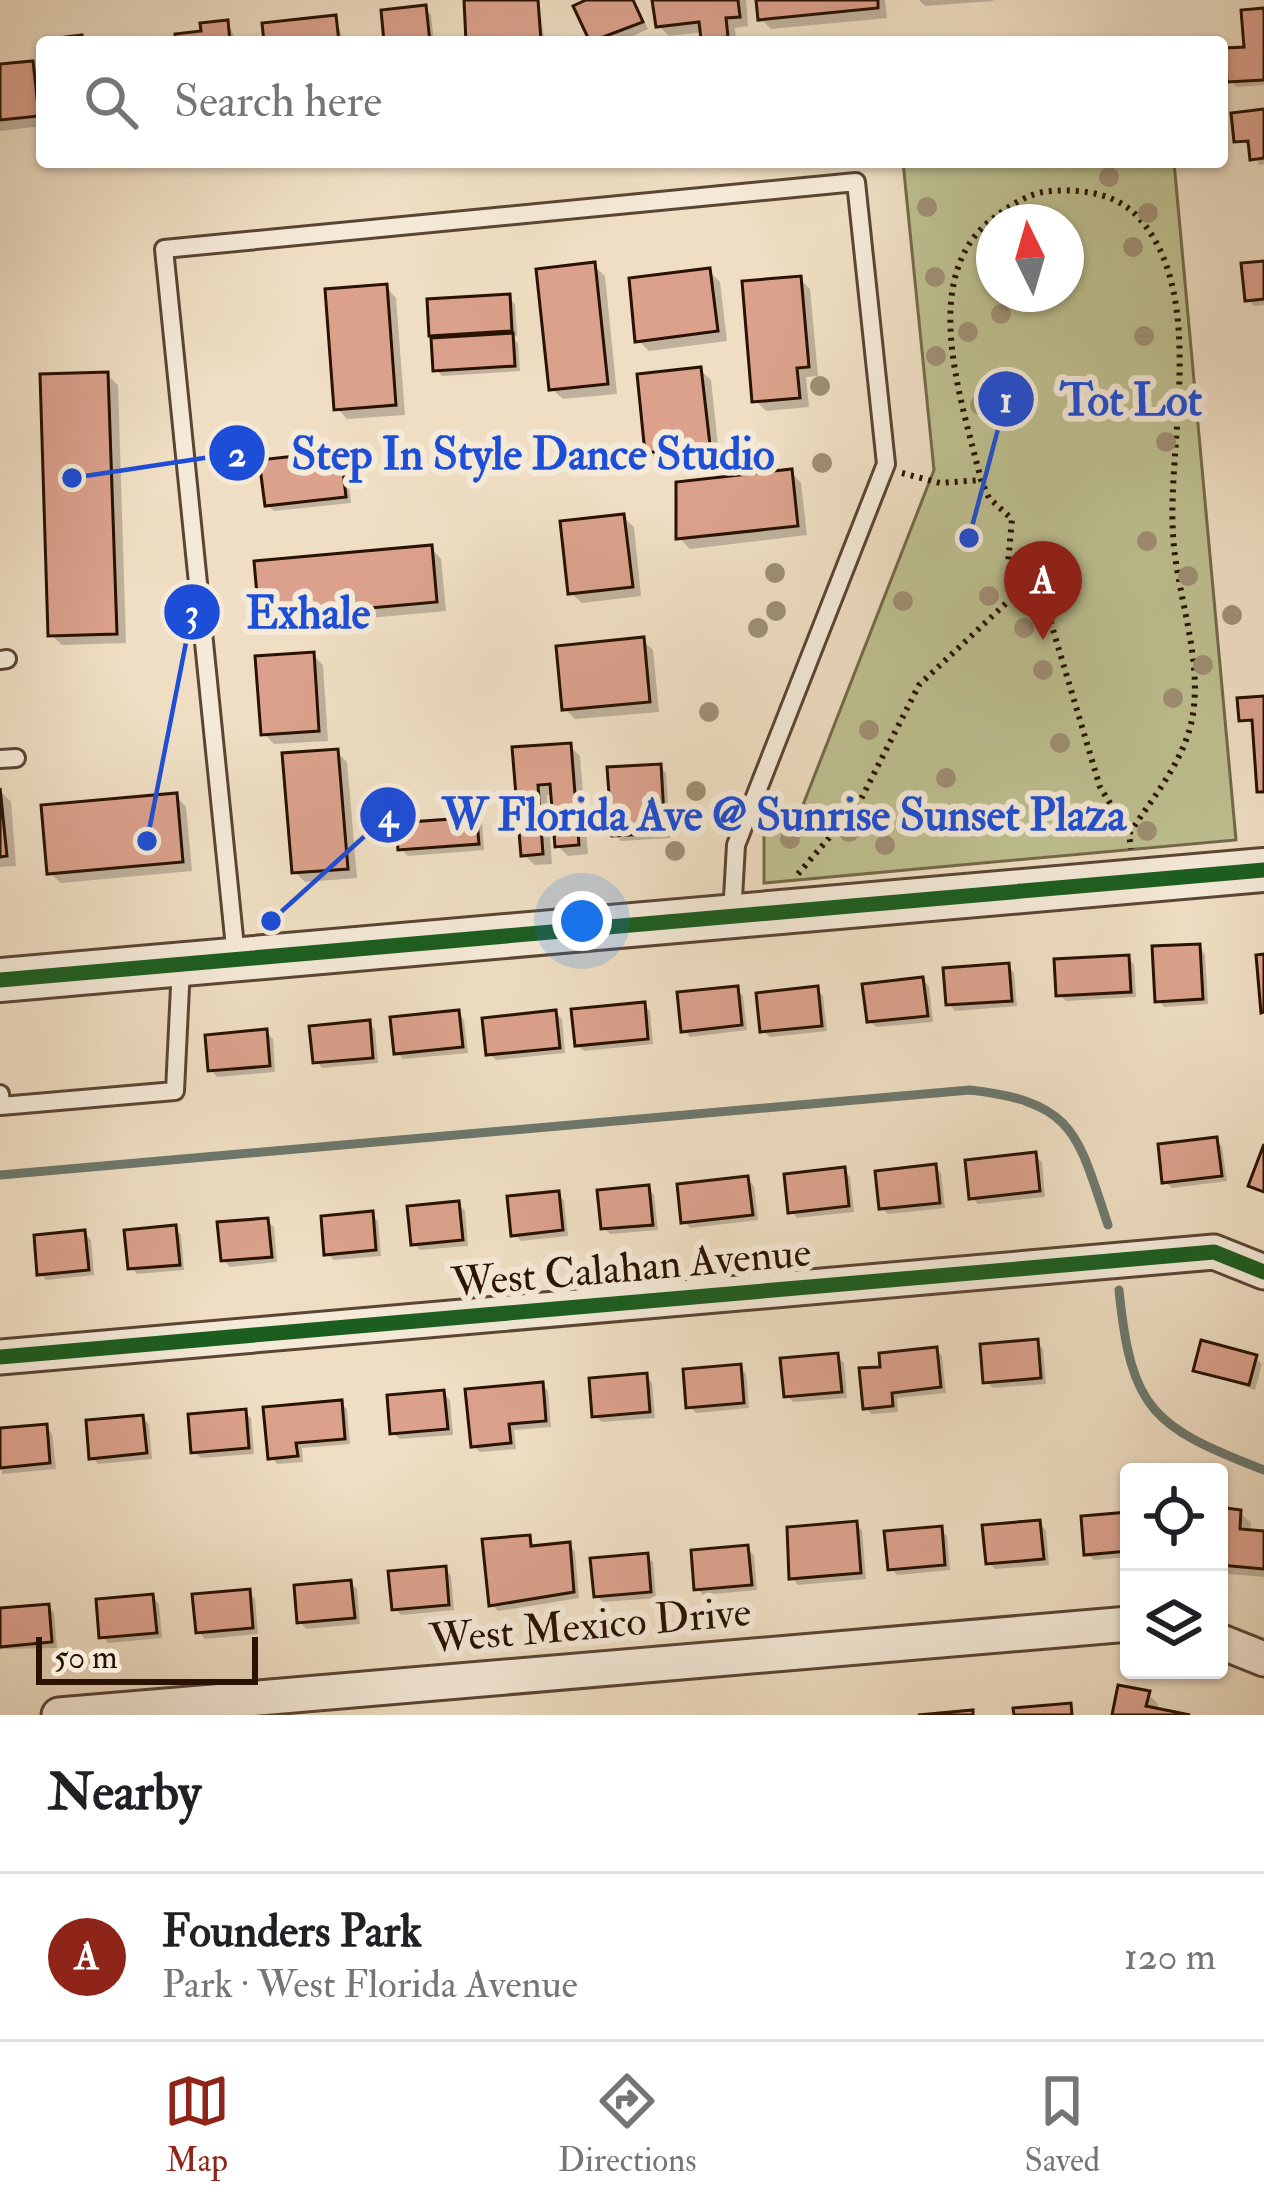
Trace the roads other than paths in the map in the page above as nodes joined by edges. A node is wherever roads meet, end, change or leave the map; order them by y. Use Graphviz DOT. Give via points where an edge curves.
graph roads {
  1 [pos="1264,870"];
  2 [pos="732,916"];
  3 [pos="236,958"];
  4 [pos="182,962"];
  5 [pos="0,980"];
  6 [pos="0,1094"];
  7 [pos="1264,1272"];
  8 [pos="0,1357"];
  9 [pos="1120,1625"];
  10 [pos="1228,1645"];
  11 [pos="1264,1659"];
  12 [pos="59,1715"];
  1 -- 2 [label="street"];
  2 -- 3 [label="street"];
  2 -- 3 [label="lane" via="736,844 884,469 856,182 164,249"];
  3 -- 4 [label="street"];
  4 -- 5 [label="street"];
  4 -- 6 [label="lane" via="175,1091 1,1106"];
  7 -- 8 [label="street, West Calahan Avenue" via="1214,1252"];
  9 -- 12 [label="street, West Mexico Drive"];
  10 -- 11 [label="street"];
}
